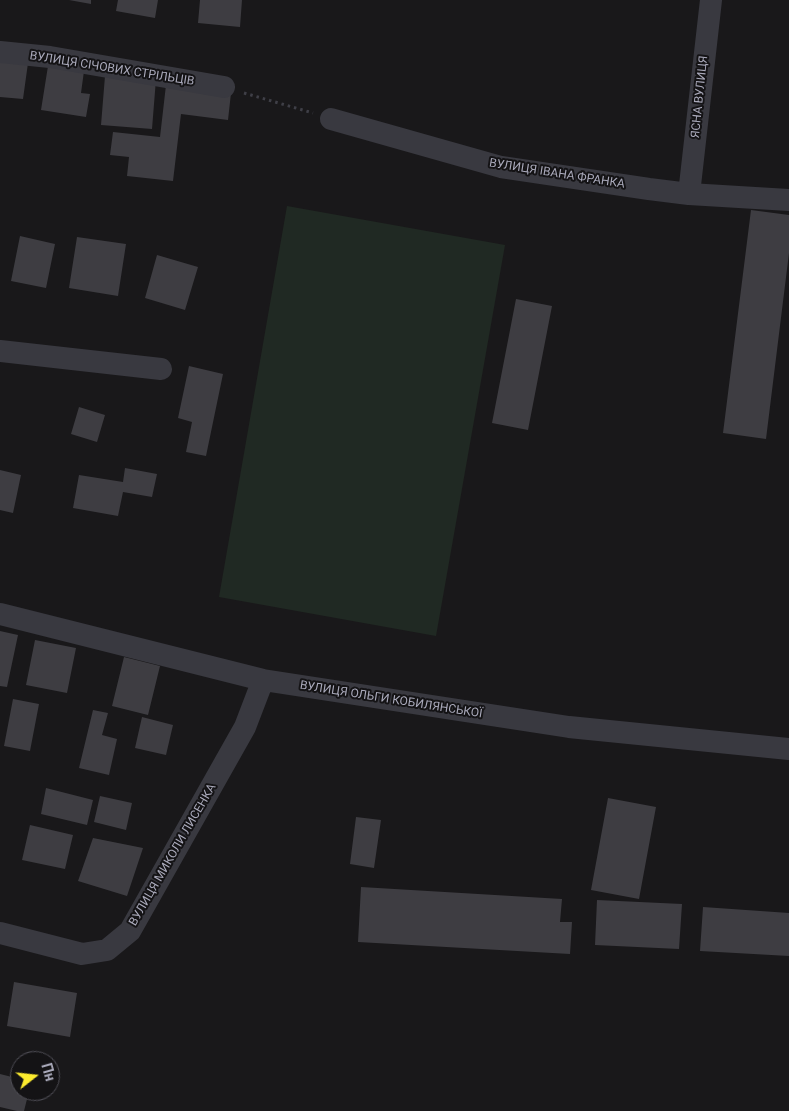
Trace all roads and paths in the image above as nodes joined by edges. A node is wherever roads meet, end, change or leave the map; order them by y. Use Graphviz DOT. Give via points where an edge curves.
graph roads {
  1 [pos="711,0"];
  2 [pos="0,52"];
  3 [pos="224,87"];
  4 [pos="331,119"];
  5 [pos="689,194"];
  6 [pos="789,200"];
  7 [pos="0,351"];
  8 [pos="161,369"];
  9 [pos="0,614"];
  10 [pos="263,680"];
  11 [pos="789,749"];
  12 [pos="0,933"];
  1 -- 5 [label="street, ЯСНА ВУЛИЦЯ"];
  2 -- 3 [label="street, ВУЛИЦЯ СІЧОВИХ СТРІЛЬЦІВ"];
  3 -- 4 [label="path"];
  4 -- 5 [label="street, ВУЛИЦЯ ІВАНА ФРАНКА" via="501,167"];
  5 -- 6 [label="street, ВУЛИЦЯ ІВАНА ФРАНКА"];
  7 -- 8 [label="street"];
  9 -- 10 [label="street, ВУЛИЦЯ ОЛЬГИ КОБИЛЯНСЬКОЇ"];
  10 -- 11 [label="street, ВУЛИЦЯ ОЛЬГИ КОБИЛЯНСЬКОЇ" via="570,727"];
  10 -- 12 [label="street, ВУЛИЦЯ МИКОЛИ ЛИСЕНКА" via="246,727 130,930 106,950 82,954"];
}
